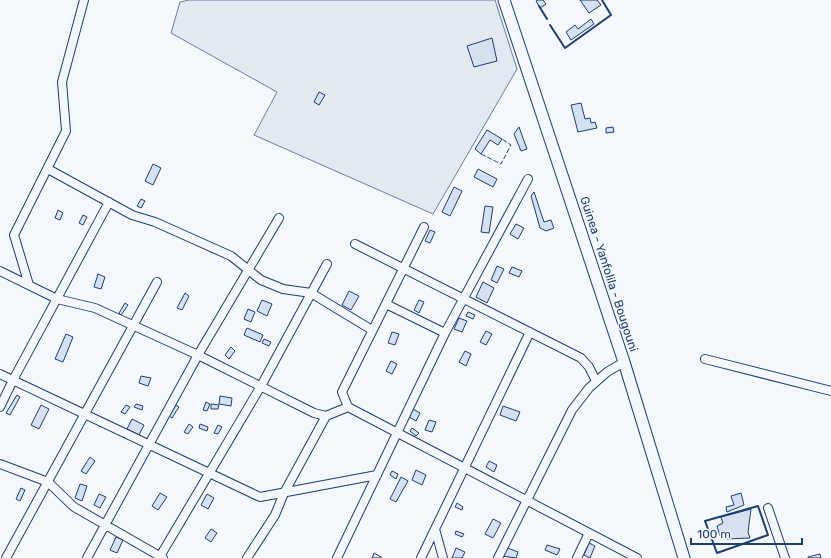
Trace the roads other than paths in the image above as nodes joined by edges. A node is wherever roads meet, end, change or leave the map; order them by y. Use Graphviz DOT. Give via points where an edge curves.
graph roads {
  1 [pos="84,0"];
  2 [pos="504,0"];
  3 [pos="48,169"];
  4 [pos="528,179"];
  5 [pos="109,202"];
  6 [pos="279,218"];
  7 [pos="424,227"];
  8 [pos="355,244"];
  9 [pos="327,264"];
  10 [pos="403,268"];
  11 [pos="249,270"];
  12 [pos="0,271"];
  13 [pos="157,282"];
  14 [pos="29,285"];
  15 [pos="311,292"];
  16 [pos="57,299"];
  17 [pos="464,299"];
  18 [pos="386,304"];
  19 [pos="134,326"];
  20 [pos="372,330"];
  21 [pos="530,332"];
  22 [pos="445,333"];
  23 [pos="198,355"];
  24 [pos="705,359"];
  25 [pos="624,362"];
  26 [pos="0,374"];
  27 [pos="13,380"];
  28 [pos="596,382"];
  29 [pos="261,386"];
  30 [pos="831,391"];
  31 [pos="0,407"];
  32 [pos="348,407"];
  33 [pos="85,414"];
  34 [pos="326,416"];
  35 [pos="398,433"];
  36 [pos="149,445"];
  37 [pos="0,464"];
  38 [pos="464,468"];
  39 [pos="210,473"];
  40 [pos="377,476"];
  41 [pos="48,482"];
  42 [pos="284,493"];
  43 [pos="527,500"];
  44 [pos="768,508"];
  45 [pos="105,525"];
  46 [pos="435,529"];
  47 [pos="589,533"];
  48 [pos="6,558"];
  49 [pos="87,558"];
  50 [pos="161,558"];
  51 [pos="247,558"];
  52 [pos="338,558"];
  53 [pos="421,558"];
  54 [pos="443,558"];
  55 [pos="498,558"];
  56 [pos="577,558"];
  57 [pos="637,558"];
  58 [pos="684,558"];
  59 [pos="785,558"];
  1 -- 3 [label="street" via="62,82 66,131"];
  2 -- 25 [label="main road, Guinea - Yanfolila - Bougouni"];
  3 -- 5 [label="street"];
  3 -- 14 [label="street" via="14,235"];
  4 -- 17 [label="street"];
  5 -- 11 [label="street" via="132,215 156,222 231,256"];
  5 -- 16 [label="street"];
  6 -- 11 [label="street"];
  7 -- 10 [label="street"];
  8 -- 10 [label="street"];
  9 -- 15 [label="street"];
  10 -- 17 [label="street"];
  10 -- 18 [label="street"];
  11 -- 15 [label="street" via="261,280 283,289"];
  11 -- 23 [label="street"];
  12 -- 14 [label="street"];
  13 -- 19 [label="street"];
  14 -- 16 [label="street"];
  15 -- 20 [label="street"];
  15 -- 29 [label="street"];
  16 -- 19 [label="street" via="96,308"];
  16 -- 27 [label="street"];
  17 -- 21 [label="street"];
  17 -- 22 [label="street"];
  18 -- 20 [label="street"];
  18 -- 22 [label="street"];
  19 -- 23 [label="street"];
  19 -- 33 [label="street"];
  20 -- 32 [label="street" via="342,392"];
  21 -- 28 [label="street" via="581,358 589,367"];
  21 -- 38 [label="street"];
  22 -- 35 [label="street"];
  23 -- 29 [label="street"];
  23 -- 36 [label="street"];
  24 -- 30 [label="street"];
  25 -- 28 [label="street" via="606,372"];
  25 -- 58 [label="main road, Guinea - Yanfolila - Bougouni"];
  26 -- 27 [label="street"];
  27 -- 31 [label="street"];
  27 -- 33 [label="street"];
  28 -- 43 [label="street" via="572,410"];
  29 -- 34 [label="street" via="314,413"];
  29 -- 39 [label="street"];
  32 -- 34 [label="street"];
  32 -- 35 [label="street"];
  33 -- 36 [label="street"];
  33 -- 41 [label="street"];
  34 -- 42 [label="street"];
  35 -- 38 [label="street"];
  35 -- 40 [label="street"];
  36 -- 39 [label="street"];
  36 -- 45 [label="street"];
  37 -- 41 [label="street"];
  38 -- 43 [label="street"];
  38 -- 46 [label="street"];
  39 -- 42 [label="street" via="260,497"];
  39 -- 50 [label="street"];
  40 -- 42 [label="street"];
  40 -- 52 [label="street"];
  41 -- 45 [label="street" via="74,507"];
  41 -- 48 [label="street"];
  42 -- 51 [label="street" via="275,514"];
  43 -- 47 [label="street"];
  43 -- 55 [label="street"];
  44 -- 59 [label="street"];
  45 -- 49 [label="street"];
  45 -- 50 [label="street"];
  46 -- 53 [label="street"];
  46 -- 54 [label="street"];
  47 -- 56 [label="street"];
  47 -- 57 [label="street"];
}
